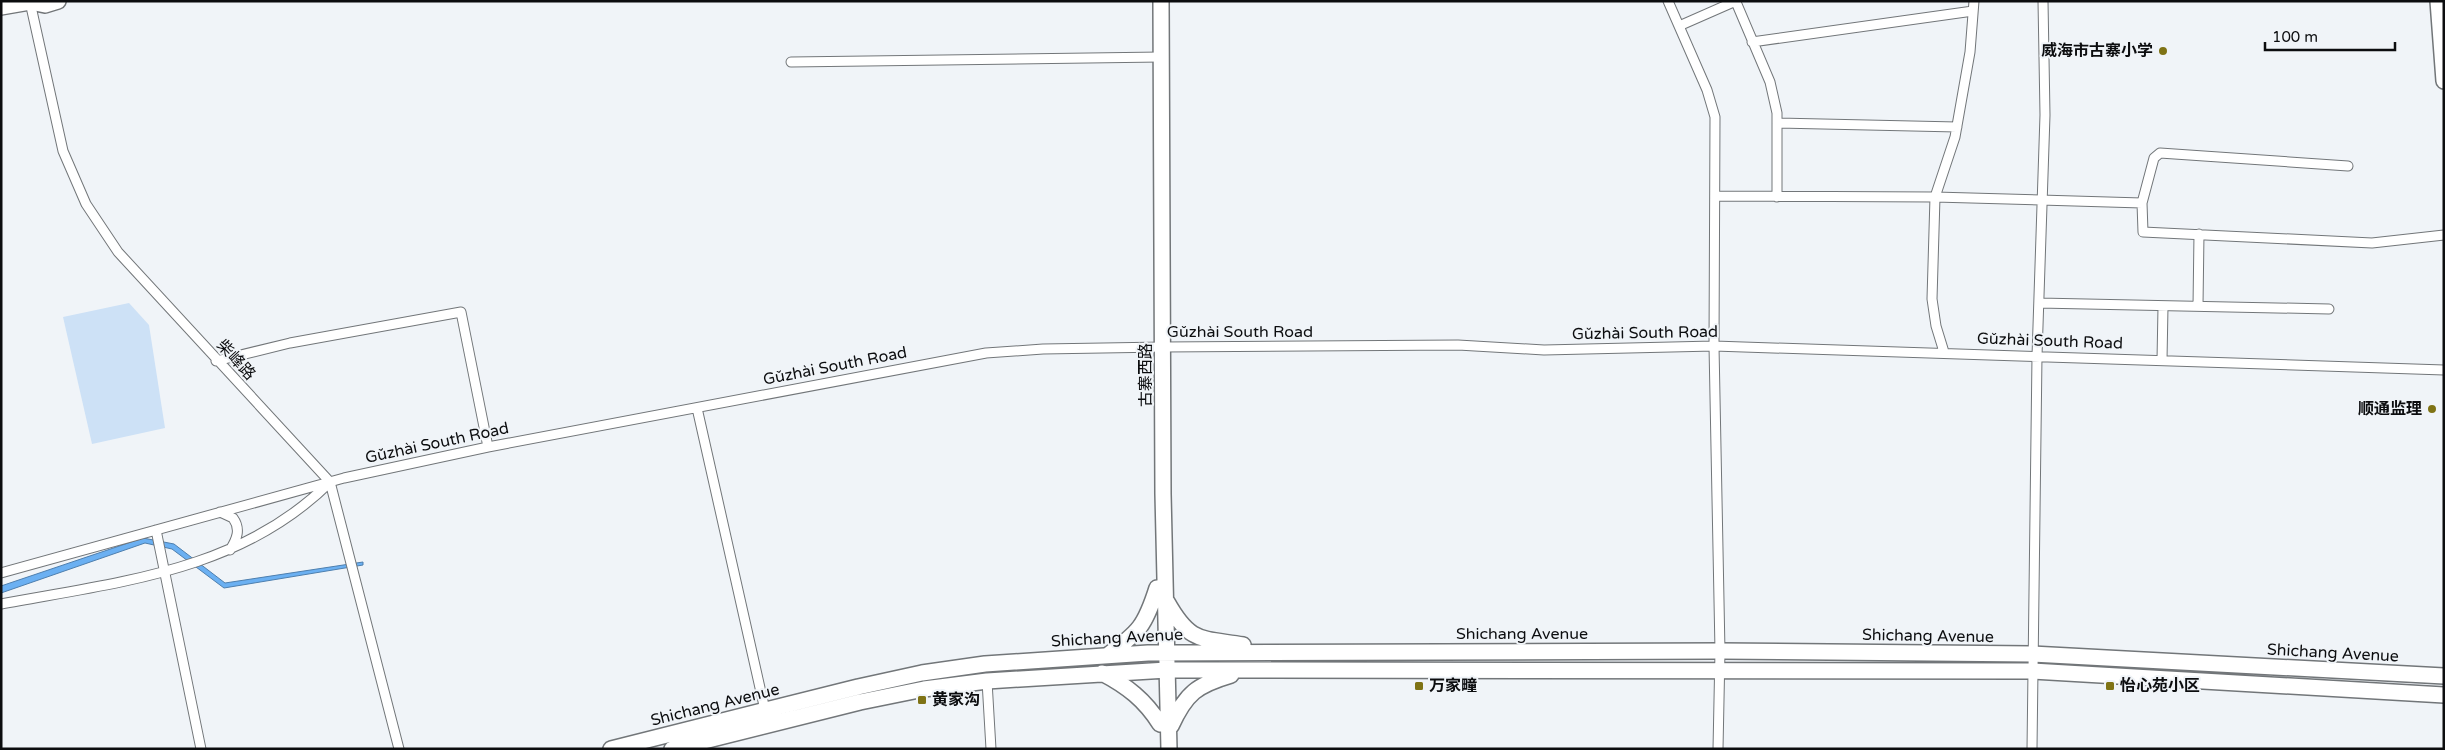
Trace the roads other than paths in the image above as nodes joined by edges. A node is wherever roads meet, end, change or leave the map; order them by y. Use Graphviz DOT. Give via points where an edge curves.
graph roads {
  1 [pos="31,1"];
  2 [pos="58,1"];
  3 [pos="1153,1"];
  4 [pos="1161,1"];
  5 [pos="1668,1"];
  6 [pos="1736,1"];
  7 [pos="2043,1"];
  8 [pos="2438,1"];
  9 [pos="1974,6"];
  10 [pos="1,7"];
  11 [pos="1679,26"];
  12 [pos="1752,42"];
  13 [pos="1157,57"];
  14 [pos="791,62"];
  15 [pos="2444,81"];
  16 [pos="1777,123"];
  17 [pos="1956,127"];
  18 [pos="2348,166"];
  19 [pos="1716,196"];
  20 [pos="1777,197"];
  21 [pos="1935,197"];
  22 [pos="2042,200"];
  23 [pos="2142,203"];
  24 [pos="2199,234"];
  25 [pos="2444,235"];
  26 [pos="2039,303"];
  27 [pos="2198,306"];
  28 [pos="2163,307"];
  29 [pos="2329,310"];
  30 [pos="1714,346"];
  31 [pos="1160,347"];
  32 [pos="1944,352"];
  33 [pos="2037,356"];
  34 [pos="2162,360"];
  35 [pos="216,361"];
  36 [pos="2444,370"];
  37 [pos="697,408"];
  38 [pos="488,447"];
  39 [pos="330,482"];
  40 [pos="220,512"];
  41 [pos="156,530"];
  42 [pos="229,551"];
  43 [pos="164,571"];
  44 [pos="1,573"];
  45 [pos="1157,588"];
  46 [pos="1166,602"];
  47 [pos="1,604"];
  48 [pos="1720,651"];
  49 [pos="1269,652"];
  50 [pos="1162,653"];
  51 [pos="2032,654"];
  52 [pos="1108,655"];
  53 [pos="1163,670"];
  54 [pos="1247,670"];
  55 [pos="1720,671"];
  56 [pos="2032,671"];
  57 [pos="1101,673"];
  58 [pos="2444,676"];
  59 [pos="987,681"];
  60 [pos="2444,695"];
  61 [pos="765,710"];
  62 [pos="1164,727"];
  63 [pos="201,749"];
  64 [pos="399,749"];
  65 [pos="611,749"];
  66 [pos="672,749"];
  67 [pos="991,749"];
  68 [pos="1160,749"];
  69 [pos="1170,749"];
  70 [pos="1718,749"];
  71 [pos="2032,749"];
  1 -- 2 [label="main road" via="46,5"];
  1 -- 10 [label="main road"];
  1 -- 35 [label="street, 柴峰路" via="63,151 86,204 118,252"];
  3 -- 13 [label="main road, 古寨西路"];
  4 -- 13 [label="main road, 古寨西路"];
  5 -- 11 [label="street"];
  6 -- 11 [label="street"];
  6 -- 12 [label="street"];
  7 -- 22 [label="street" via="2045,115"];
  8 -- 15 [label="main road"];
  9 -- 12 [label="street"];
  9 -- 17 [label="street" via="1970,52"];
  11 -- 19 [label="street" via="1715,117"];
  12 -- 16 [label="street" via="1770,82"];
  13 -- 14 [label="street"];
  13 -- 31 [label="main road, 古寨西路"];
  16 -- 17 [label="street"];
  16 -- 20 [label="street"];
  17 -- 21 [label="street"];
  18 -- 23 [label="street" via="2160,153 2154,158"];
  19 -- 20 [label="street"];
  19 -- 30 [label="street"];
  20 -- 21 [label="street"];
  21 -- 22 [label="street"];
  21 -- 32 [label="street" via="1932,300"];
  22 -- 23 [label="street"];
  22 -- 26 [label="street"];
  23 -- 24 [label="street" via="2143,232"];
  24 -- 25 [label="street" via="2372,242"];
  24 -- 27 [label="street"];
  26 -- 28 [label="street"];
  26 -- 33 [label="street"];
  27 -- 28 [label="street"];
  27 -- 29 [label="street"];
  28 -- 34 [label="street"];
  30 -- 31 [label="street, Gǔzhài South Road" via="1544,350 1458,345"];
  30 -- 32 [label="street, Gǔzhài South Road"];
  30 -- 48 [label="street"];
  31 -- 37 [label="street, Gǔzhài South Road" via="986,353"];
  31 -- 45 [label="main road, 古寨西路"];
  31 -- 46 [label="main road, 古寨西路"];
  32 -- 33 [label="street, Gǔzhài South Road"];
  33 -- 34 [label="street, Gǔzhài South Road"];
  33 -- 51 [label="street"];
  34 -- 36 [label="street, Gǔzhài South Road"];
  35 -- 38 [label="street" via="290,343 461,312"];
  35 -- 39 [label="street, 柴峰路"];
  37 -- 38 [label="street, Gǔzhài South Road"];
  37 -- 61 [label="street"];
  38 -- 39 [label="street, Gǔzhài South Road"];
  39 -- 40 [label="street, Gǔzhài South Road"];
  39 -- 42 [label="street" via="306,505"];
  39 -- 64 [label="street, 柴峰路"];
  40 -- 41 [label="street, Gǔzhài South Road"];
  40 -- 42 [label="street" via="233,518 238,528"];
  41 -- 43 [label="street"];
  41 -- 44 [label="street, Gǔzhài South Road"];
  42 -- 43 [label="street"];
  43 -- 47 [label="street"];
  43 -- 63 [label="street"];
  45 -- 50 [label="main road, 古寨西路"];
  45 -- 52 [label="main road" via="1149,615 1140,629"];
  46 -- 49 [label="main road" via="1177,620 1197,637"];
  46 -- 50 [label="main road, 古寨西路"];
  48 -- 49 [label="main road, Shichang Avenue"];
  48 -- 51 [label="main road, Shichang Avenue"];
  48 -- 55 [label="street"];
  49 -- 50 [label="main road, Shichang Avenue"];
  50 -- 52 [label="main road, Shichang Avenue"];
  50 -- 53 [label="main road, 古寨西路"];
  51 -- 56 [label="street"];
  51 -- 58 [label="main road, Shichang Avenue"];
  52 -- 61 [label="main road, Shichang Avenue" via="985,664 922,673"];
  53 -- 54 [label="main road, Shichang Avenue"];
  53 -- 57 [label="main road, Shichang Avenue"];
  53 -- 62 [label="main road, 古寨西路"];
  54 -- 55 [label="main road, Shichang Avenue"];
  54 -- 62 [label="main road" via="1207,682 1190,693"];
  55 -- 56 [label="main road, Shichang Avenue"];
  55 -- 70 [label="street"];
  56 -- 60 [label="main road, Shichang Avenue"];
  56 -- 71 [label="street"];
  57 -- 59 [label="main road, Shichang Avenue"];
  57 -- 62 [label="main road" via="1136,694"];
  59 -- 66 [label="main road, Shichang Avenue" via="860,702"];
  59 -- 67 [label="street"];
  61 -- 65 [label="main road, Shichang Avenue"];
  62 -- 68 [label="main road, 古寨西路"];
  62 -- 69 [label="main road, 古寨西路"];
}
